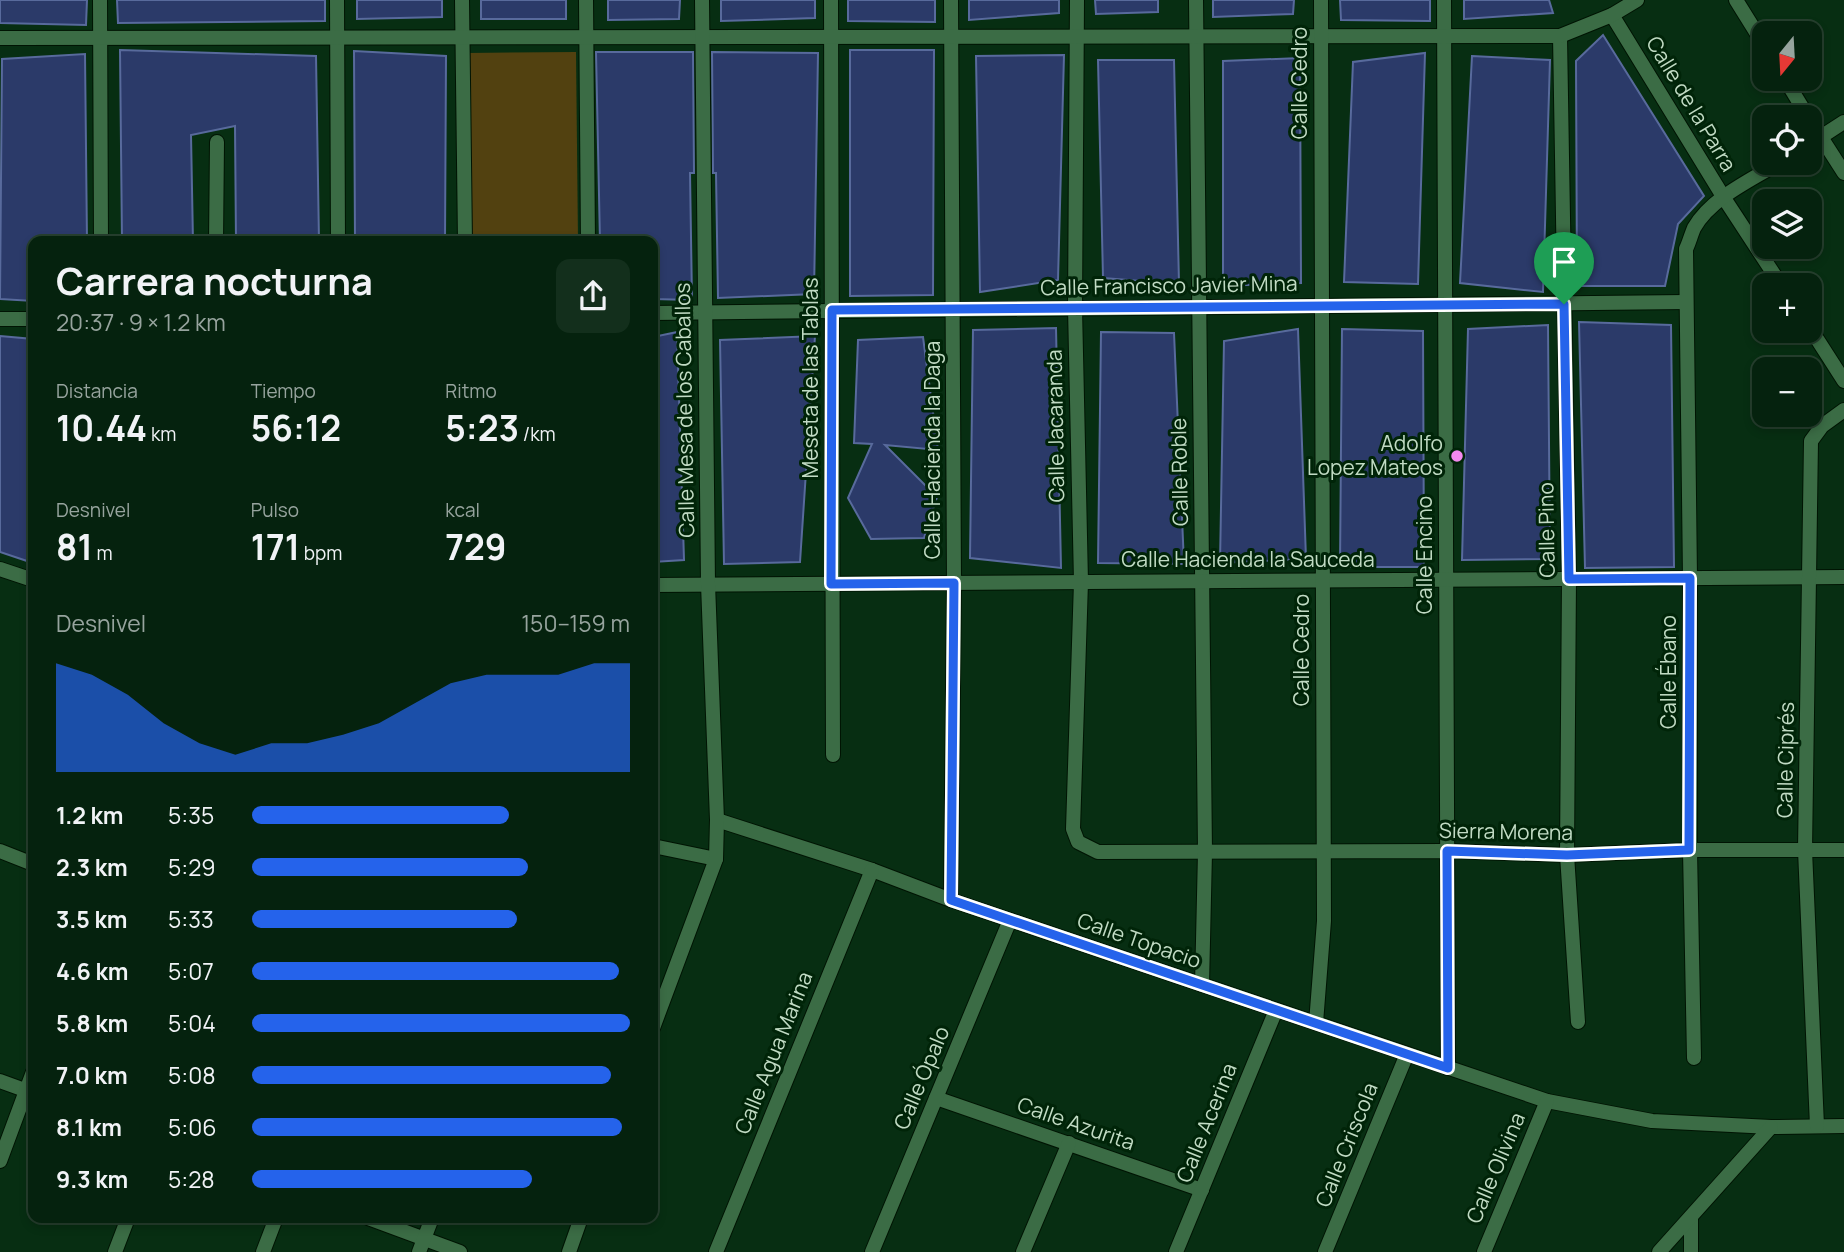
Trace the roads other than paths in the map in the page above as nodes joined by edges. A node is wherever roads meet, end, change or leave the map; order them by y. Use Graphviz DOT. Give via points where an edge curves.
graph roads {
  1 [pos="100,0"];
  2 [pos="337,0"];
  3 [pos="462,0"];
  4 [pos="586,0"];
  5 [pos="702,0"];
  6 [pos="831,0"];
  7 [pos="951,0"];
  8 [pos="1077,0"];
  9 [pos="1196,0"];
  10 [pos="1321,0"];
  11 [pos="1444,0"];
  12 [pos="1637,0"];
  13 [pos="1736,0"];
  14 [pos="1612,15"];
  15 [pos="1752,26"];
  16 [pos="462,36"];
  17 [pos="586,36"];
  18 [pos="832,36"];
  19 [pos="951,36"];
  20 [pos="1077,36"];
  21 [pos="1196,36"];
  22 [pos="1321,36"];
  23 [pos="1444,36"];
  24 [pos="1560,36"];
  25 [pos="337,37"];
  26 [pos="0,38"];
  27 [pos="101,38"];
  28 [pos="701,38"];
  29 [pos="1844,122"];
  30 [pos="1822,136"];
  31 [pos="217,142"];
  32 [pos="1822,149"];
  33 [pos="1844,173"];
  34 [pos="1760,175"];
  35 [pos="1724,198"];
  36 [pos="100,236"];
  37 [pos="216,236"];
  38 [pos="338,236"];
  39 [pos="465,236"];
  40 [pos="588,236"];
  41 [pos="1773,273"];
  42 [pos="1686,302"];
  43 [pos="1445,304"];
  44 [pos="1564,304"];
  45 [pos="1322,306"];
  46 [pos="1199,307"];
  47 [pos="1075,308"];
  48 [pos="953,309"];
  49 [pos="832,310"];
  50 [pos="658,313"];
  51 [pos="705,313"];
  52 [pos="0,319"];
  53 [pos="28,319"];
  54 [pos="1820,343"];
  55 [pos="1844,381"];
  56 [pos="1844,410"];
  57 [pos="0,569"];
  58 [pos="1810,577"];
  59 [pos="1844,577"];
  60 [pos="28,578"];
  61 [pos="1690,578"];
  62 [pos="1446,579"];
  63 [pos="1569,579"];
  64 [pos="1323,580"];
  65 [pos="1203,581"];
  66 [pos="1081,582"];
  67 [pos="954,583"];
  68 [pos="708,584"];
  69 [pos="831,584"];
  70 [pos="658,585"];
  71 [pos="833,755"];
  72 [pos="717,820"];
  73 [pos="1085,846"];
  74 [pos="658,847"];
  75 [pos="1689,850"];
  76 [pos="1805,850"];
  77 [pos="1844,850"];
  78 [pos="0,851"];
  79 [pos="1447,851"];
  80 [pos="1205,852"];
  81 [pos="1324,852"];
  82 [pos="1567,855"];
  83 [pos="716,859"];
  84 [pos="28,862"];
  85 [pos="872,870"];
  86 [pos="951,900"];
  87 [pos="1010,919"];
  88 [pos="1202,985"];
  89 [pos="1276,1010"];
  90 [pos="658,1015"];
  91 [pos="1578,1022"];
  92 [pos="1316,1023"];
  93 [pos="1407,1054"];
  94 [pos="1694,1058"];
  95 [pos="1448,1068"];
  96 [pos="0,1082"];
  97 [pos="28,1091"];
  98 [pos="28,1097"];
  99 [pos="936,1098"];
  100 [pos="1547,1101"];
  101 [pos="1817,1126"];
  102 [pos="1844,1126"];
  103 [pos="1771,1127"];
  104 [pos="1069,1143"];
  105 [pos="0,1161"];
  106 [pos="1202,1190"];
  107 [pos="1691,1217"];
  108 [pos="126,1223"];
  109 [pos="274,1223"];
  110 [pos="378,1223"];
  111 [pos="430,1223"];
  112 [pos="580,1223"];
  113 [pos="421,1245"];
  114 [pos="115,1252"];
  115 [pos="263,1252"];
  116 [pos="460,1252"];
  117 [pos="569,1252"];
  118 [pos="716,1252"];
  119 [pos="872,1252"];
  120 [pos="1023,1252"];
  121 [pos="1176,1252"];
  122 [pos="1325,1252"];
  123 [pos="1484,1252"];
  124 [pos="1659,1252"];
  125 [pos="1691,1252"];
  1 -- 27 [label="street"];
  2 -- 25 [label="street"];
  3 -- 16 [label="street"];
  4 -- 17 [label="street"];
  5 -- 28 [label="street, Calle Mesa de los Caballos"];
  6 -- 18 [label="street, Meseta de las Tablas"];
  7 -- 19 [label="street, Calle Hacienda la Daga"];
  8 -- 20 [label="street, Calle Jacaranda"];
  9 -- 21 [label="street, Calle Roble"];
  10 -- 22 [label="street, Calle Cedro"];
  11 -- 23 [label="street, Calle Encino"];
  12 -- 14 [label="street"];
  13 -- 15 [label="street"];
  14 -- 24 [label="street"];
  14 -- 35 [label="street, Calle de la Parra"];
  16 -- 17 [label="street"];
  16 -- 25 [label="street"];
  16 -- 39 [label="street"];
  17 -- 28 [label="street"];
  17 -- 40 [label="street"];
  18 -- 19 [label="street"];
  18 -- 28 [label="street"];
  18 -- 49 [label="street, Meseta de las Tablas"];
  19 -- 20 [label="street"];
  19 -- 48 [label="street, Calle Hacienda la Daga"];
  20 -- 21 [label="street"];
  20 -- 47 [label="street, Calle Jacaranda"];
  21 -- 22 [label="street"];
  21 -- 46 [label="street, Calle Roble"];
  22 -- 23 [label="street"];
  22 -- 45 [label="street, Calle Cedro"];
  23 -- 24 [label="street"];
  23 -- 43 [label="street, Calle Encino"];
  24 -- 44 [label="street, Calle Pino"];
  25 -- 27 [label="street"];
  25 -- 38 [label="street"];
  26 -- 27 [label="street"];
  27 -- 36 [label="street"];
  28 -- 51 [label="street, Calle Mesa de los Caballos"];
  29 -- 30 [label="street"];
  31 -- 37 [label="street"];
  32 -- 33 [label="street"];
  34 -- 35 [label="street, Calle Ébano"];
  35 -- 41 [label="street, Calle de la Parra"];
  35 -- 42 [label="street, Calle Ébano" via="1703,216 1686,250"];
  42 -- 44 [label="street, Calle Francisco Javier Mina"];
  42 -- 61 [label="street, Calle Ébano"];
  43 -- 44 [label="street, Calle Francisco Javier Mina"];
  43 -- 45 [label="street, Calle Francisco Javier Mina"];
  43 -- 62 [label="street, Calle Encino"];
  44 -- 63 [label="street, Calle Pino"];
  45 -- 46 [label="street, Calle Francisco Javier Mina"];
  45 -- 64 [label="street, Calle Cedro"];
  46 -- 47 [label="street, Calle Francisco Javier Mina"];
  46 -- 65 [label="street, Calle Roble"];
  47 -- 48 [label="street, Calle Francisco Javier Mina"];
  47 -- 66 [label="street, Calle Jacaranda"];
  48 -- 49 [label="street, Calle Francisco Javier Mina"];
  48 -- 67 [label="street, Calle Hacienda la Daga"];
  49 -- 51 [label="street, Calle Francisco Javier Mina"];
  49 -- 69 [label="street, Meseta de las Tablas"];
  50 -- 51 [label="street, Calle Francisco Javier Mina"];
  51 -- 68 [label="street, Calle Mesa de los Caballos"];
  52 -- 53 [label="street"];
  54 -- 55 [label="street"];
  56 -- 58 [label="street, Calle Ciprés" via="1811,441"];
  57 -- 60 [label="street"];
  58 -- 59 [label="street, Calle Hacienda la Sauceda"];
  58 -- 61 [label="street, Calle Hacienda la Sauceda"];
  58 -- 76 [label="street, Calle Ciprés"];
  61 -- 63 [label="street, Calle Hacienda la Sauceda"];
  61 -- 75 [label="street, Calle Ébano"];
  62 -- 63 [label="street, Calle Hacienda la Sauceda"];
  62 -- 64 [label="street, Calle Hacienda la Sauceda"];
  62 -- 79 [label="street, Calle Encino"];
  63 -- 82 [label="street, Calle Pino"];
  64 -- 65 [label="street, Calle Hacienda la Sauceda"];
  64 -- 81 [label="street, Calle Cedro"];
  65 -- 66 [label="street, Calle Hacienda la Sauceda"];
  65 -- 80 [label="street, Calle Roble"];
  66 -- 67 [label="street, Calle Hacienda la Sauceda"];
  66 -- 73 [label="street, Calle Jacaranda" via="1073,829"];
  67 -- 69 [label="street, Calle Hacienda la Sauceda"];
  67 -- 86 [label="street, Calle Hacienda la Daga"];
  68 -- 69 [label="street, Calle Hacienda la Sauceda"];
  68 -- 70 [label="street, Calle Hacienda la Sauceda"];
  68 -- 72 [label="street, Calle Mesa de los Caballos"];
  69 -- 71 [label="street, Meseta de las Tablas"];
  72 -- 83 [label="street, Calle Mesa de los Caballos"];
  72 -- 85 [label="street, Calle Topacio"];
  73 -- 80 [label="street, Sierra Morena" via="1098,852"];
  74 -- 83 [label="street"];
  75 -- 76 [label="street, Sierra Morena"];
  75 -- 82 [label="street, Sierra Morena"];
  75 -- 94 [label="street, Calle Ébano"];
  76 -- 77 [label="street, Sierra Morena"];
  76 -- 101 [label="street, Calle Ciprés"];
  78 -- 84 [label="street"];
  79 -- 81 [label="street, Sierra Morena"];
  79 -- 82 [label="street, Sierra Morena"];
  79 -- 95 [label="street, Calle Encino"];
  80 -- 81 [label="street, Sierra Morena"];
  80 -- 88 [label="street, Calle Roble"];
  81 -- 92 [label="street, Calle Cedro"];
  82 -- 91 [label="street, Calle Pino"];
  83 -- 90 [label="street, Calle Mesa de los Caballos"];
  85 -- 86 [label="street, Calle Topacio"];
  85 -- 118 [label="street, Calle Agua Marina"];
  86 -- 87 [label="street, Calle Topacio"];
  87 -- 88 [label="street, Calle Topacio"];
  87 -- 99 [label="street, Calle Ópalo"];
  88 -- 89 [label="street, Calle Topacio"];
  89 -- 92 [label="street, Calle Topacio"];
  89 -- 106 [label="street, Calle Acerina"];
  92 -- 93 [label="street, Calle Topacio"];
  93 -- 95 [label="street, Calle Topacio"];
  93 -- 122 [label="street, Calle Criscola"];
  95 -- 100 [label="street, Calle Topacio"];
  96 -- 97 [label="street"];
  98 -- 105 [label="street"];
  99 -- 104 [label="street, Calle Azurita"];
  99 -- 119 [label="street, Calle Ópalo"];
  100 -- 103 [label="street, Calle Topacio" via="1653,1121"];
  100 -- 123 [label="street, Calle Olivina"];
  101 -- 102 [label="street, Calle Topacio"];
  101 -- 103 [label="street, Calle Topacio"];
  103 -- 107 [label="street"];
  104 -- 106 [label="street, Calle Azurita"];
  104 -- 120 [label="street"];
  106 -- 121 [label="street, Calle Acerina"];
  107 -- 124 [label="street"];
  107 -- 125 [label="street"];
  108 -- 114 [label="street"];
  109 -- 115 [label="street"];
  110 -- 113 [label="street"];
  111 -- 113 [label="street"];
  112 -- 117 [label="street"];
  113 -- 116 [label="street"];
}
